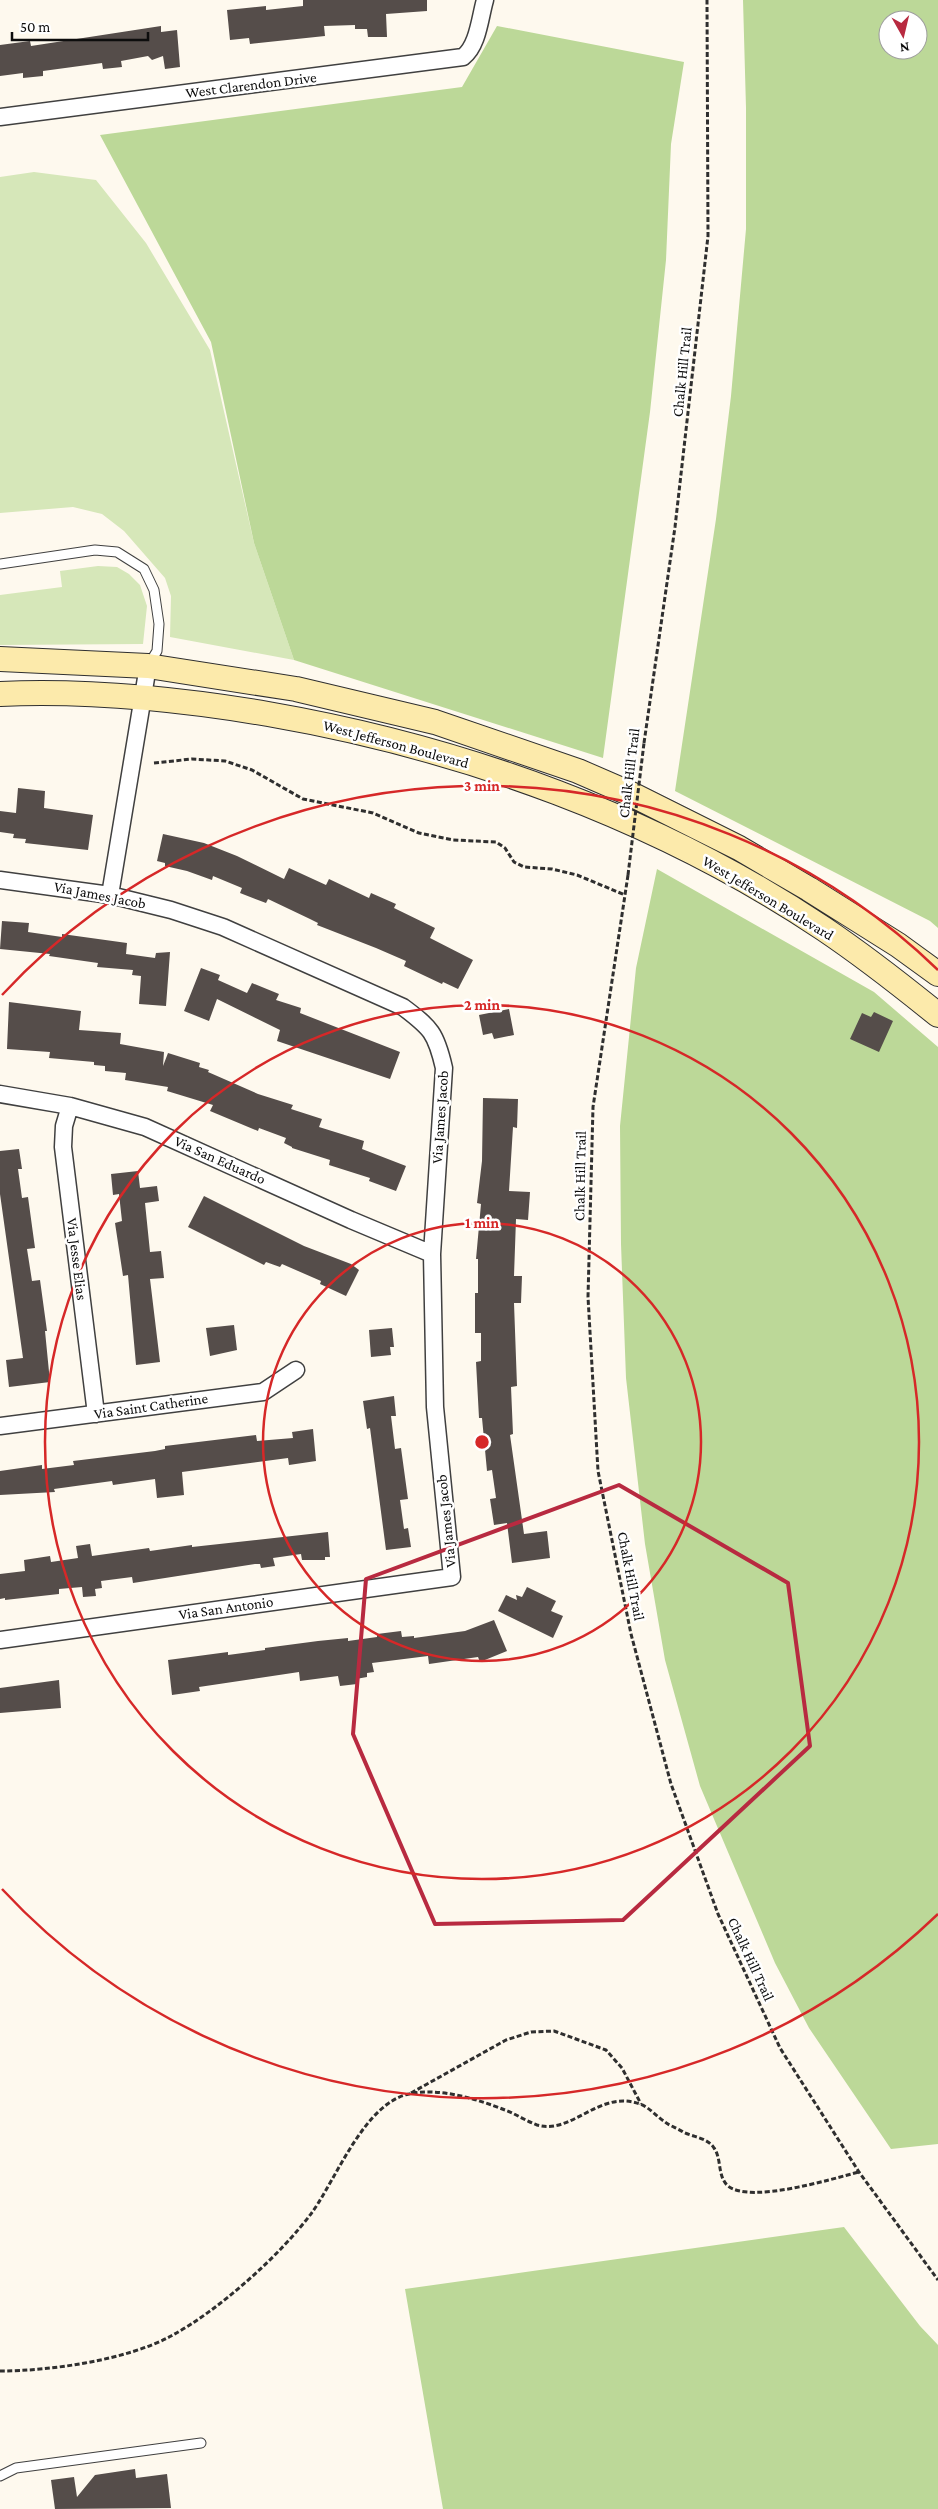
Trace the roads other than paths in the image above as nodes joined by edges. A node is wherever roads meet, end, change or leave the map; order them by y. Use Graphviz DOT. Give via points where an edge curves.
graph roads {
  1 [pos="485,0"];
  2 [pos="0,117"];
  3 [pos="0,564"];
  4 [pos="0,659"];
  5 [pos="148,666"];
  6 [pos="0,694"];
  7 [pos="144,696"];
  8 [pos="0,880"];
  9 [pos="110,895"];
  10 [pos="836,906"];
  11 [pos="823,928"];
  12 [pos="938,974"];
  13 [pos="938,1015"];
  14 [pos="0,1094"];
  15 [pos="70,1106"];
  16 [pos="432,1254"];
  17 [pos="296,1370"];
  18 [pos="96,1414"];
  19 [pos="0,1426"];
  20 [pos="452,1577"];
  21 [pos="0,1640"];
  22 [pos="201,2444"];
  23 [pos="0,2476"];
  1 -- 2 [label="street, West Clarendon Drive" via="468,53 463,57"];
  3 -- 5 [label="lane" via="95,550 117,552 144,569 154,590 159,624 157,651"];
  4 -- 5 [label="main road, West Jefferson Boulevard"];
  5 -- 7 [label="street"];
  5 -- 10 [label="main road, West Jefferson Boulevard" via="296,689 408,715 569,768 631,794 740,848"];
  6 -- 7 [label="main road, West Jefferson Boulevard" via="46,692"];
  7 -- 9 [label="street"];
  7 -- 11 [label="main road, West Jefferson Boulevard" via="336,726 496,770 626,820 724,870"];
  8 -- 9 [label="street, Via James Jacob"];
  9 -- 16 [label="street, Via James Jacob" via="223,927 403,1007 429,1027 439,1046 444,1068"];
  10 -- 11 [label="main road"];
  10 -- 12 [label="main road, West Jefferson Boulevard" via="898,944"];
  11 -- 13 [label="main road, West Jefferson Boulevard"];
  14 -- 15 [label="street, Via San Eduardo"];
  15 -- 16 [label="street, Via San Eduardo" via="145,1127"];
  15 -- 18 [label="street, Via Jesse Elias" via="62,1147"];
  16 -- 20 [label="street, Via James Jacob" via="435,1408"];
  17 -- 18 [label="street, Via Saint Catherine" via="263,1392"];
  18 -- 19 [label="street, Via Saint Catherine"];
  20 -- 21 [label="street, Via San Antonio"];
  22 -- 23 [label="lane" via="16,2468"];
}
